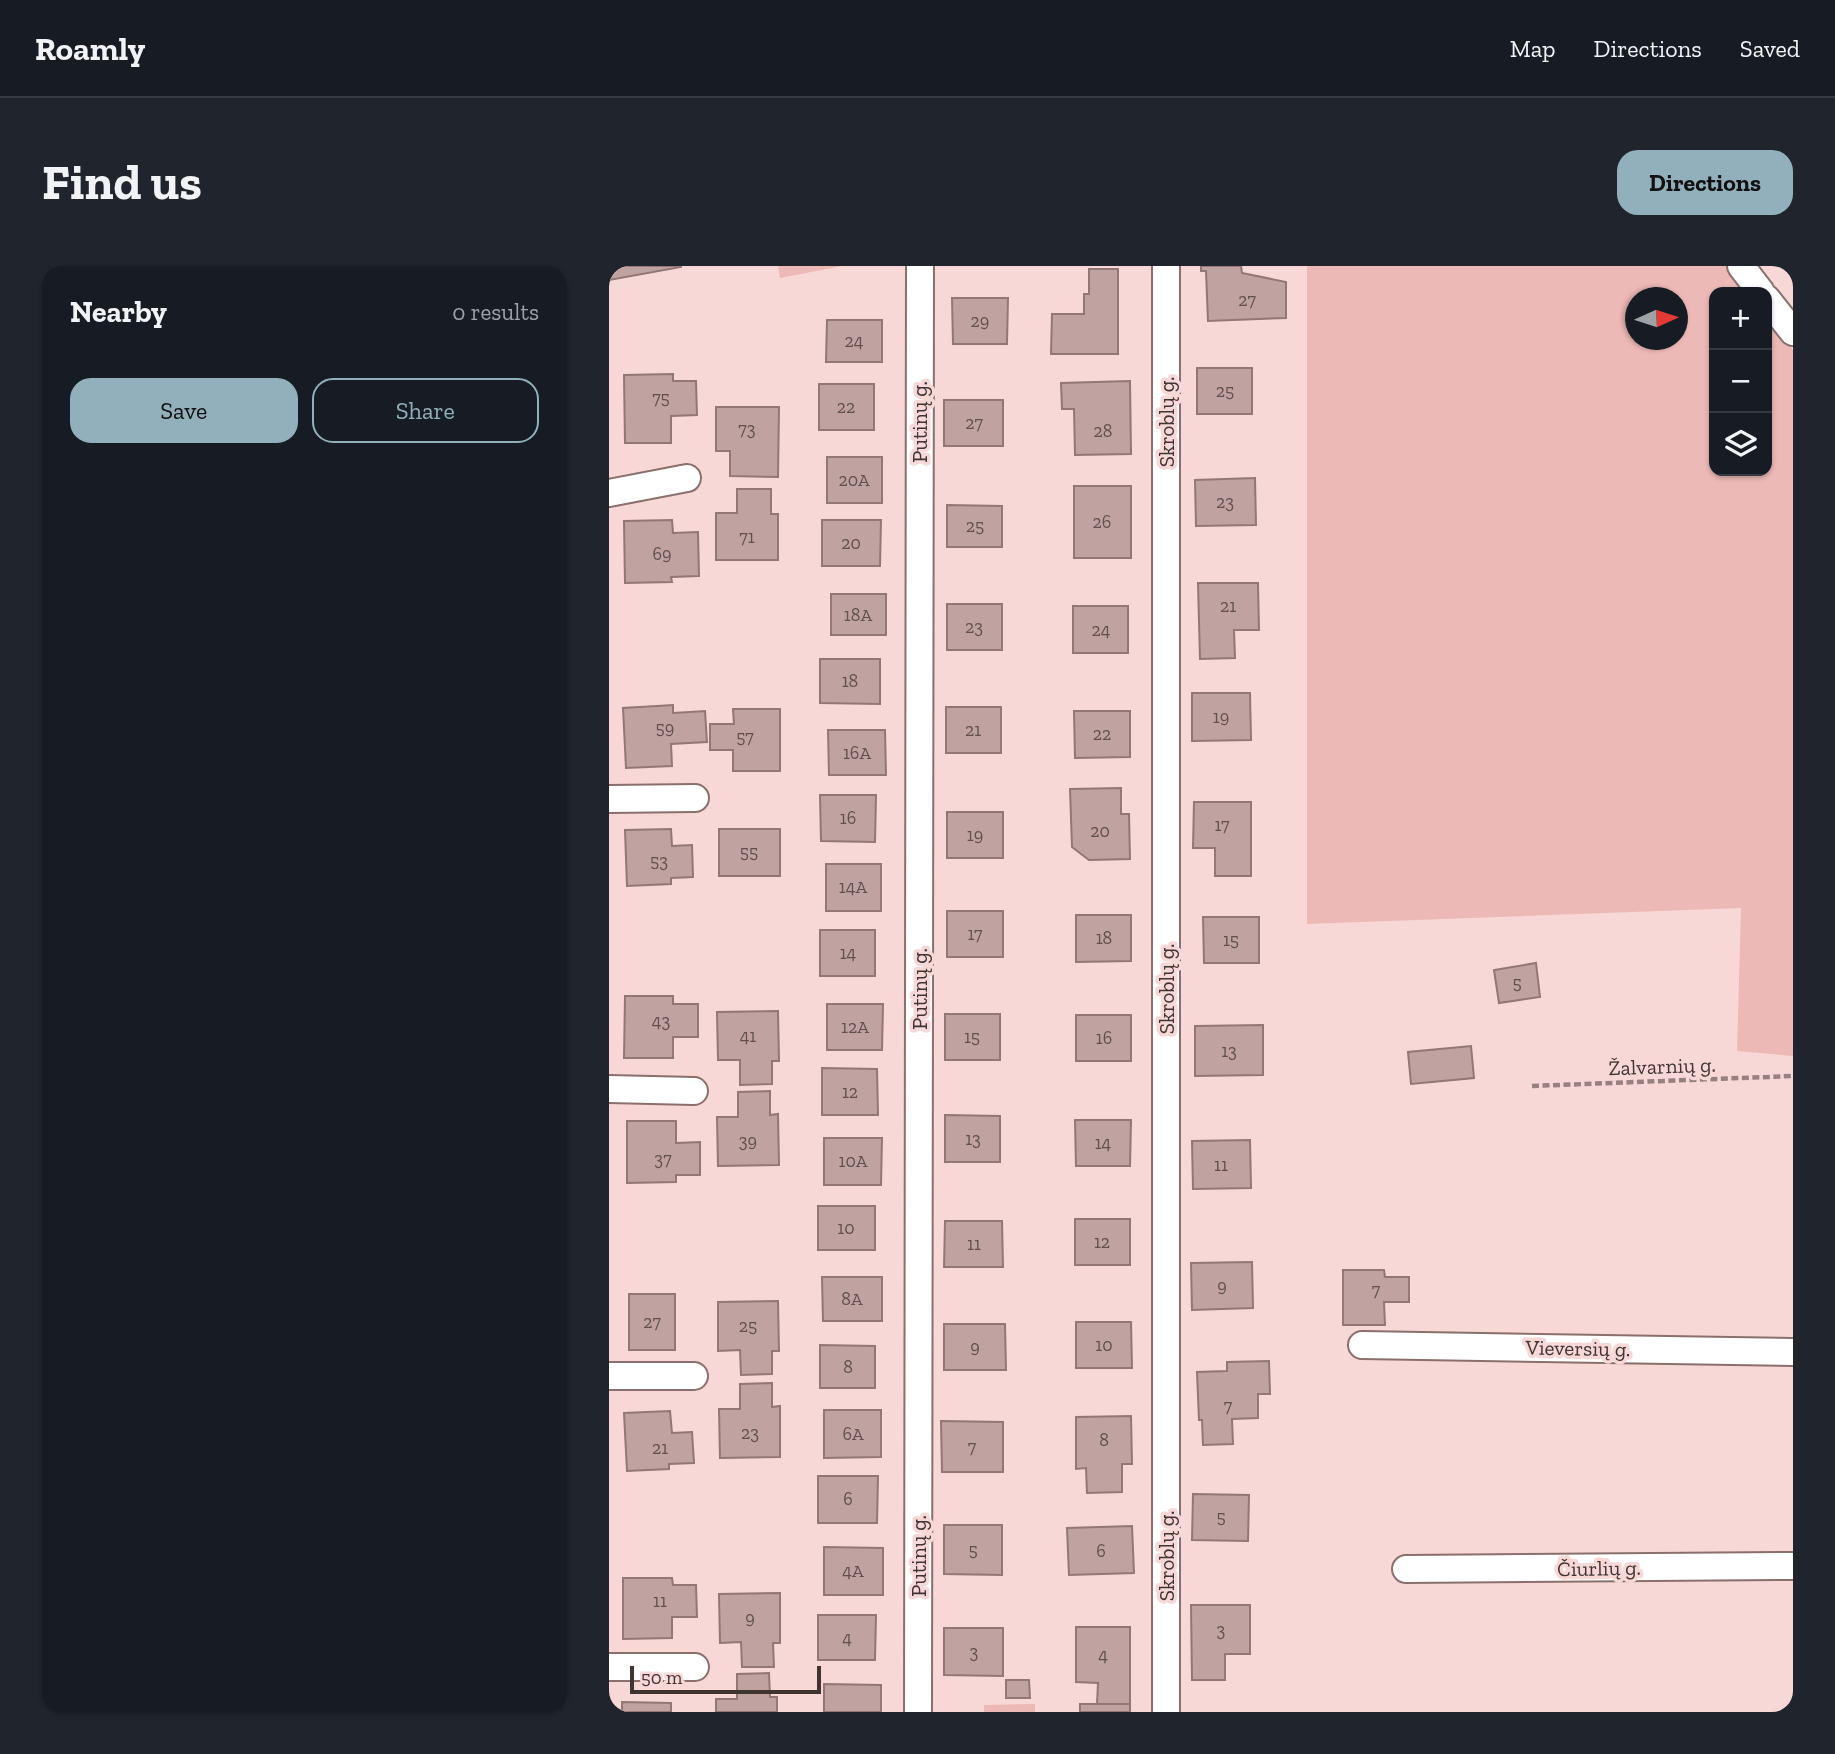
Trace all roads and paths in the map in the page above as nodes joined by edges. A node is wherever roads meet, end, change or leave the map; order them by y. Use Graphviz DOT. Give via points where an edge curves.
graph roads {
  1 [pos="920,266"];
  2 [pos="1166,266"];
  3 [pos="1741,266"];
  4 [pos="1757,287"];
  5 [pos="1772,305"];
  6 [pos="1793,332"];
  7 [pos="687,478"];
  8 [pos="609,493"];
  9 [pos="695,798"];
  10 [pos="609,799"];
  11 [pos="1793,1076"];
  12 [pos="1532,1086"];
  13 [pos="609,1089"];
  14 [pos="694,1091"];
  15 [pos="1362,1345"];
  16 [pos="1793,1352"];
  17 [pos="609,1376"];
  18 [pos="694,1376"];
  19 [pos="1793,1566"];
  20 [pos="1406,1569"];
  21 [pos="609,1667"];
  22 [pos="695,1667"];
  23 [pos="918,1712"];
  24 [pos="1166,1712"];
  1 -- 23 [label="street, Putinų g."];
  2 -- 24 [label="street, Skroblų g."];
  3 -- 4 [label="street"];
  5 -- 6 [label="street"];
  7 -- 8 [label="street"];
  9 -- 10 [label="street"];
  11 -- 12 [label="path, Žalvarnių g."];
  13 -- 14 [label="street"];
  15 -- 16 [label="street, Vieversių g."];
  17 -- 18 [label="street"];
  19 -- 20 [label="street, Čiurlių g."];
  21 -- 22 [label="street"];
}
